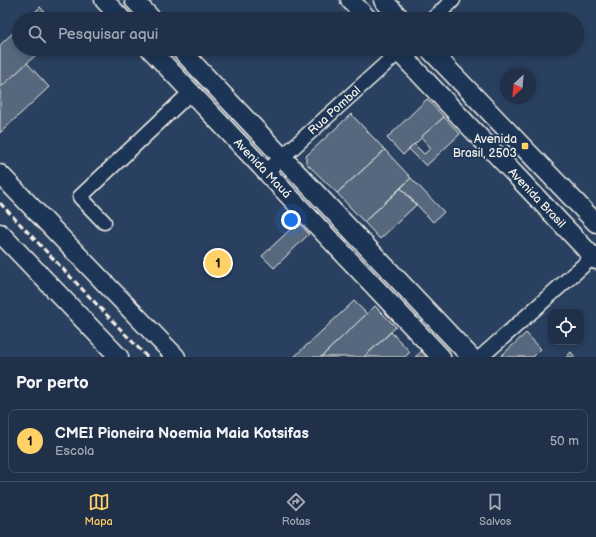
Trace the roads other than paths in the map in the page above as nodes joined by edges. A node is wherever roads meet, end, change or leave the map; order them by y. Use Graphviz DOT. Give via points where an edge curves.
graph roads {
  1 [pos="104,0"];
  2 [pos="134,0"];
  3 [pos="350,0"];
  4 [pos="383,0"];
  5 [pos="453,0"];
  6 [pos="115,12"];
  7 [pos="145,12"];
  8 [pos="361,12"];
  9 [pos="394,12"];
  10 [pos="440,12"];
  11 [pos="157,56"];
  12 [pos="187,56"];
  13 [pos="393,56"];
  14 [pos="405,56"];
  15 [pos="436,56"];
  16 [pos="191,92"];
  17 [pos="284,158"];
  18 [pos="266,172"];
  19 [pos="0,174"];
  20 [pos="104,222"];
  21 [pos="596,223"];
  22 [pos="0,233"];
  23 [pos="595,256"];
  24 [pos="119,357"];
  25 [pos="176,357"];
  26 [pos="441,357"];
  27 [pos="471,357"];
  28 [pos="481,357"];
  1 -- 6 [label="main road"];
  2 -- 7 [label="main road"];
  3 -- 8 [label="main road"];
  4 -- 9 [label="main road"];
  5 -- 10 [label="street"];
  11 -- 16 [label="main road, Avenida Mauá"];
  12 -- 17 [label="main road, Avenida Mauá"];
  13 -- 17 [label="street, Rua Pombal"];
  14 -- 23 [label="main road, Avenida Brasil"];
  15 -- 21 [label="main road, Avenida Brasil"];
  16 -- 18 [label="main road, Avenida Mauá"];
  16 -- 20 [label="street" via="80,197"];
  17 -- 18 [label="street, Rua Pombal"];
  17 -- 27 [label="main road, Avenida Mauá"];
  18 -- 26 [label="main road, Avenida Mauá"];
  19 -- 25 [label="main road"];
  22 -- 24 [label="main road"];
  23 -- 28 [label="street"];
}
